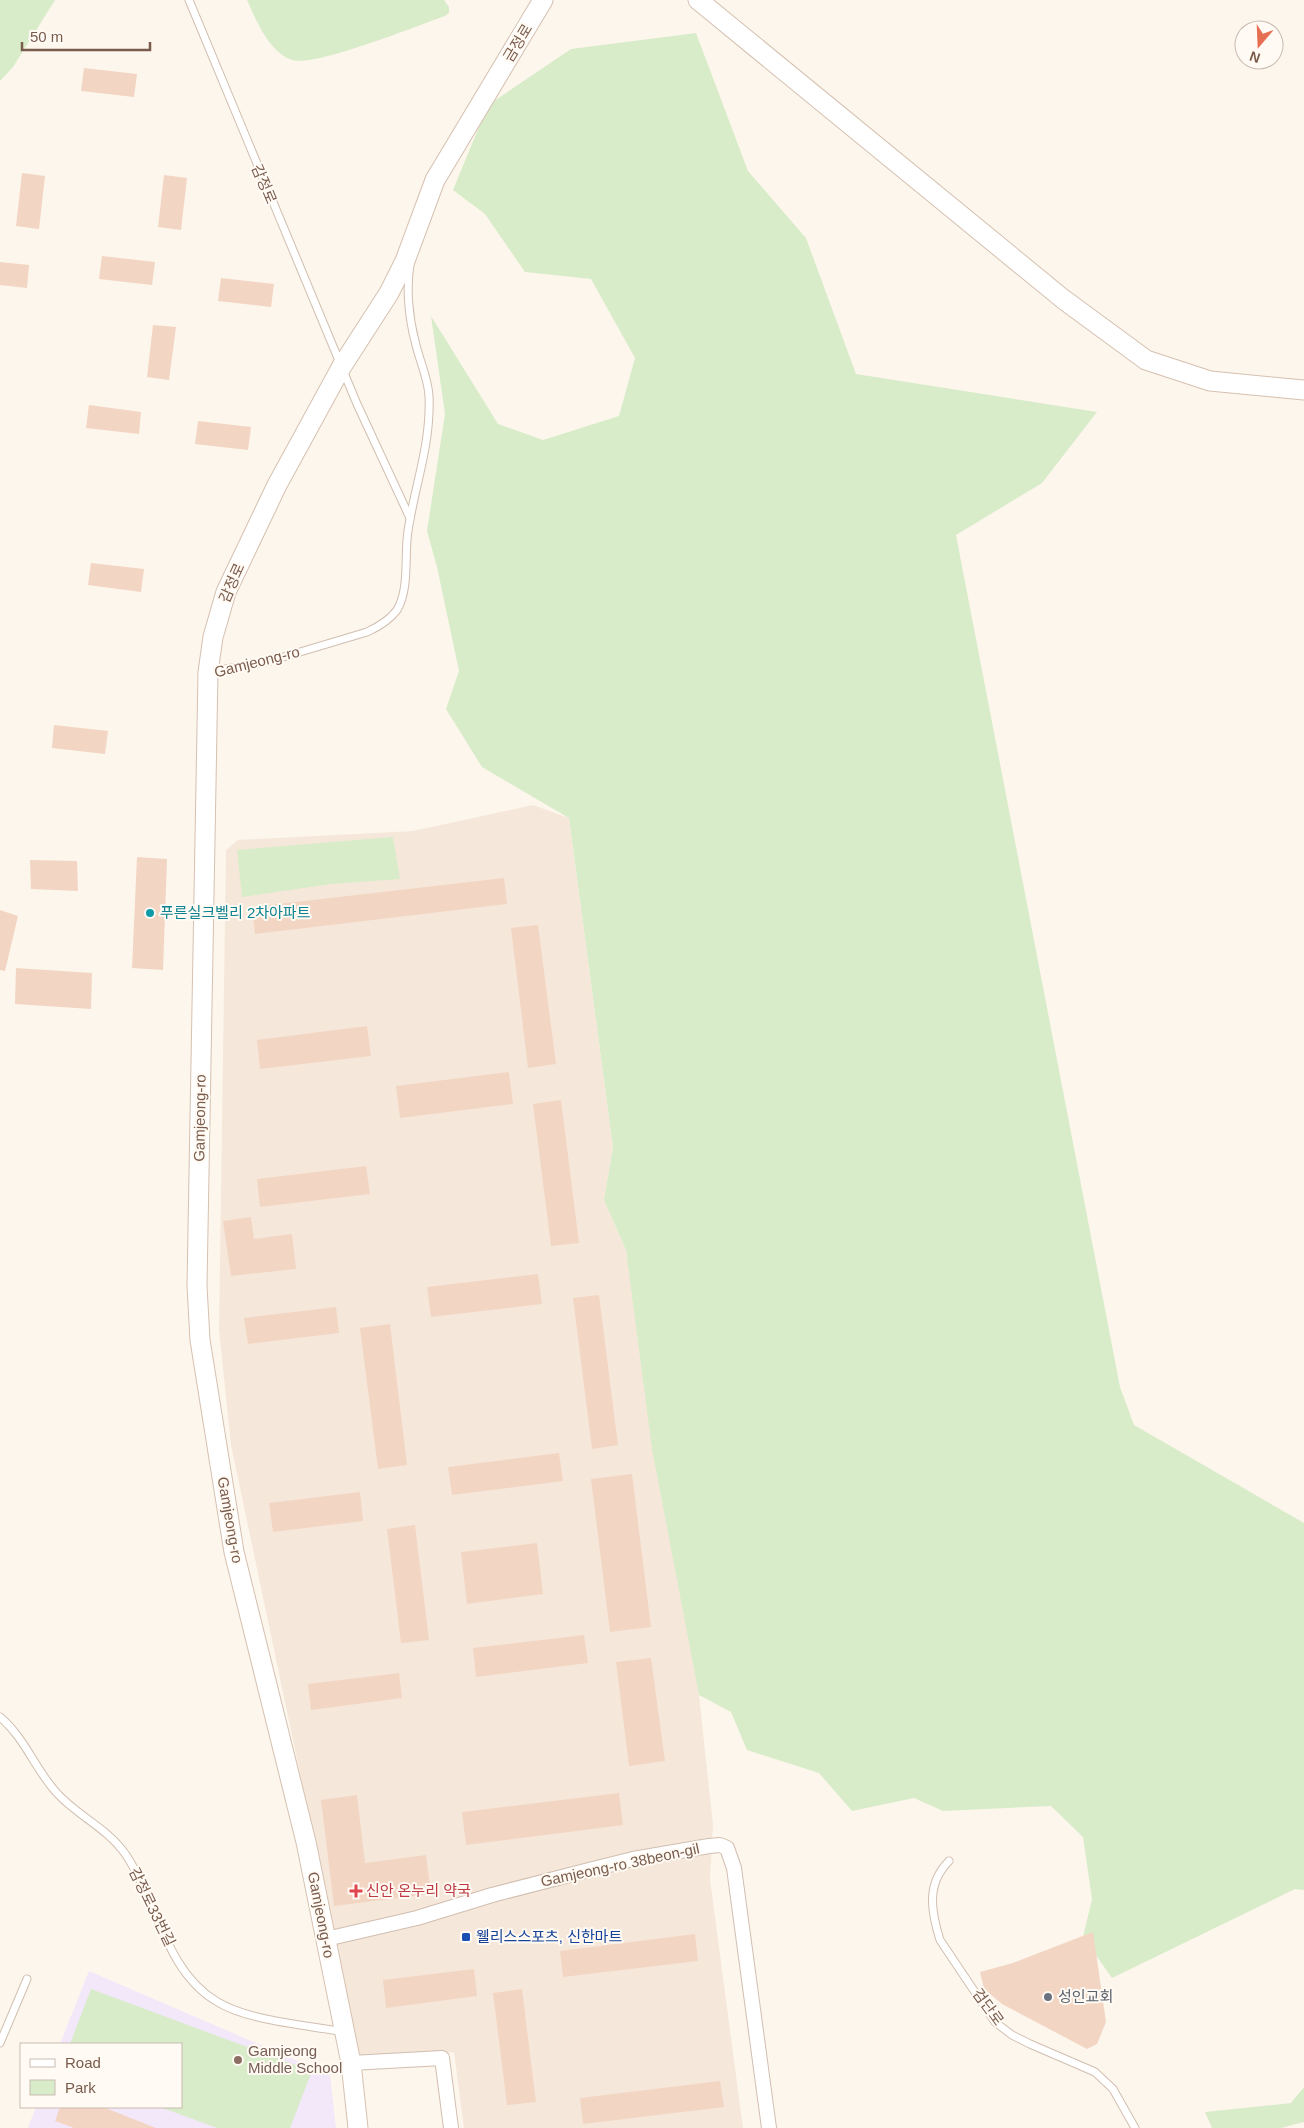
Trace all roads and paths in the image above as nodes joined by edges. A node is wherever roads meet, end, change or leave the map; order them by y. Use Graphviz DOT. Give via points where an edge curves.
graph roads {
  1 [pos="189,0"];
  2 [pos="543,0"];
  3 [pos="698,0"];
  4 [pos="492,86"];
  5 [pos="415,237"];
  6 [pos="342,366"];
  7 [pos="1304,390"];
  8 [pos="410,518"];
  9 [pos="208,672"];
  10 [pos="0,1717"];
  11 [pos="949,1861"];
  12 [pos="326,1939"];
  13 [pos="27,1979"];
  14 [pos="344,2032"];
  15 [pos="0,2043"];
  16 [pos="351,2063"];
  17 [pos="358,2128"];
  18 [pos="452,2128"];
  19 [pos="770,2128"];
  20 [pos="1135,2128"];
  1 -- 6 [label="lane, 감정로"];
  2 -- 4 [label="street, 금정로"];
  3 -- 7 [label="street" via="1062,299 1146,360 1210,382"];
  4 -- 5 [label="street, 감정로" via="435,180"];
  5 -- 6 [label="street, 감정로" via="388,293"];
  5 -- 8 [label="lane, Gamjeong-ro" via="409,268 409,297 415,341 426,374 429,432"];
  6 -- 8 [label="lane, 감정로"];
  6 -- 9 [label="street, 감정로" via="277,485 226,592 213,637"];
  8 -- 9 [label="lane, Gamjeong-ro" via="403,594 397,609 380,626 270,661"];
  9 -- 12 [label="street, Gamjeong-ro" via="197,1286 200,1340 234,1552 306,1842"];
  10 -- 14 [label="lane, 감정로33번길" via="26,1745 56,1793 104,1830 126,1854 177,1958 203,1991 215,2001 241,2012"];
  11 -- 20 [label="lane, 검단로" via="938,1872 933,1888 938,1935 996,2022 1030,2044 1096,2072 1113,2089"];
  12 -- 14 [label="street, Gamjeong-ro"];
  12 -- 19 [label="street, Gamjeong-ro 38beon-gil" via="633,1859 720,1845 727,1848 734,1868"];
  13 -- 15 [label="lane"];
  14 -- 16 [label="street, Gamjeong-ro"];
  16 -- 17 [label="street, Gamjeong-ro"];
  16 -- 18 [label="street" via="442,2058"];
}
